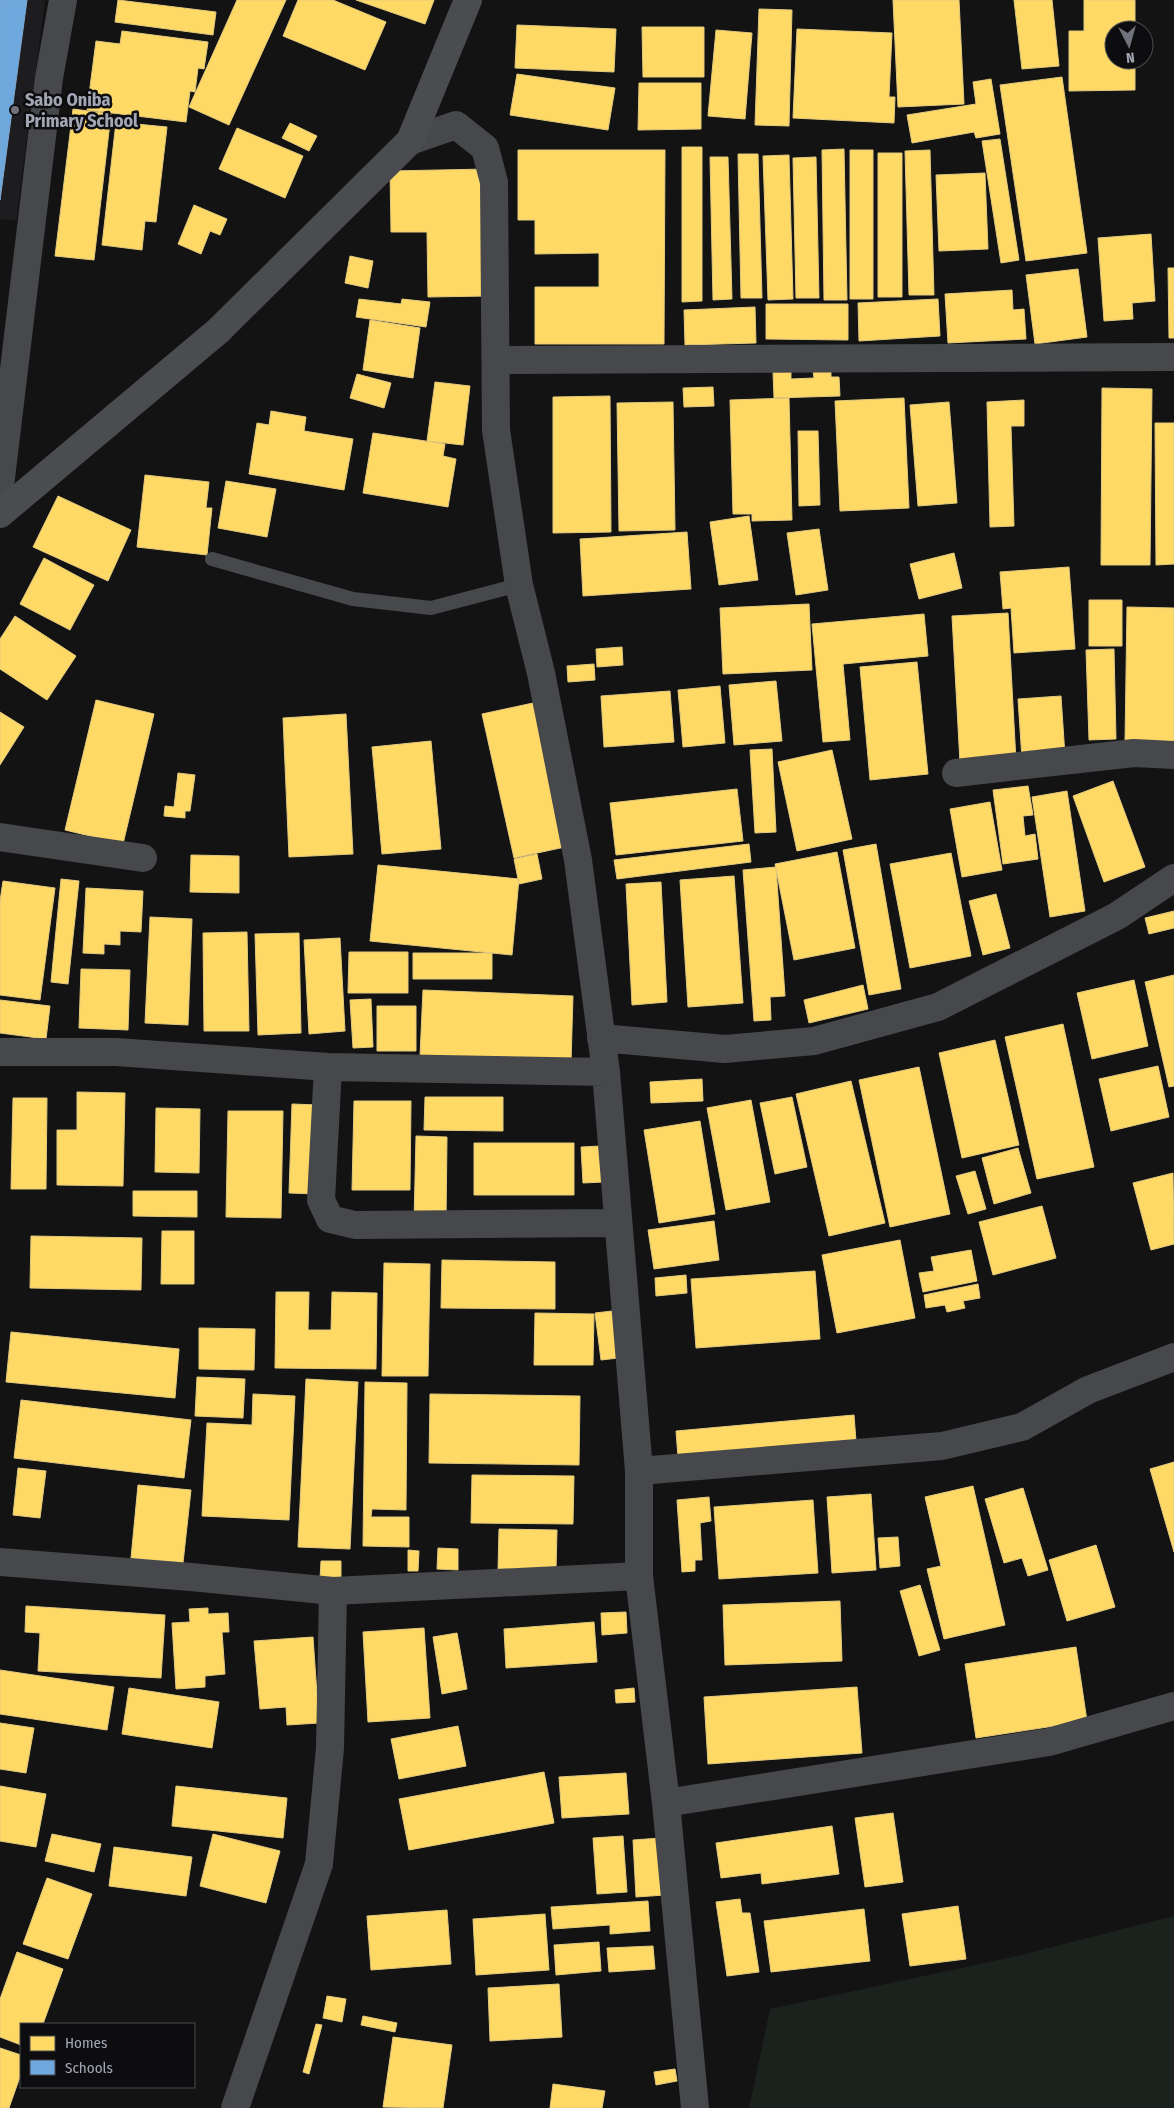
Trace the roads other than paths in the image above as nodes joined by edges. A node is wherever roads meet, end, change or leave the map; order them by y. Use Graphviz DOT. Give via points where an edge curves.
graph roads {
  1 [pos="63,0"];
  2 [pos="468,0"];
  3 [pos="410,141"];
  4 [pos="1174,357"];
  5 [pos="496,360"];
  6 [pos="0,486"];
  7 [pos="0,514"];
  8 [pos="212,559"];
  9 [pos="519,585"];
  10 [pos="1174,755"];
  11 [pos="956,773"];
  12 [pos="0,837"];
  13 [pos="143,858"];
  14 [pos="1174,878"];
  15 [pos="601,1038"];
  16 [pos="0,1052"];
  17 [pos="328,1067"];
  18 [pos="606,1072"];
  19 [pos="618,1224"];
  20 [pos="1174,1357"];
  21 [pos="639,1472"];
  22 [pos="0,1562"];
  23 [pos="639,1576"];
  24 [pos="333,1591"];
  25 [pos="1174,1706"];
  26 [pos="666,1803"];
  27 [pos="235,2108"];
  28 [pos="695,2108"];
  1 -- 6 [label="street" via="49,78"];
  2 -- 3 [label="main road"];
  3 -- 5 [label="street" via="456,124 485,148 494,182"];
  3 -- 7 [label="main road" via="218,331"];
  4 -- 5 [label="street"];
  5 -- 9 [label="street" via="496,430"];
  8 -- 9 [label="lane" via="353,599 431,608"];
  9 -- 15 [label="street" via="541,673 578,860"];
  10 -- 11 [label="street" via="1134,753"];
  12 -- 13 [label="street"];
  14 -- 15 [label="street" via="1117,916 938,1007 814,1041 725,1049"];
  15 -- 18 [label="street"];
  16 -- 17 [label="street" via="116,1052"];
  17 -- 18 [label="street"];
  17 -- 19 [label="street" via="321,1200 330,1219 356,1225"];
  18 -- 19 [label="street"];
  19 -- 21 [label="street"];
  20 -- 21 [label="street" via="1088,1390 1022,1427 942,1446"];
  21 -- 23 [label="street"];
  22 -- 24 [label="street"];
  23 -- 24 [label="street"];
  23 -- 26 [label="street"];
  24 -- 27 [label="street" via="330,1748 319,1864"];
  25 -- 26 [label="street" via="1049,1742"];
  26 -- 28 [label="street"];
}
